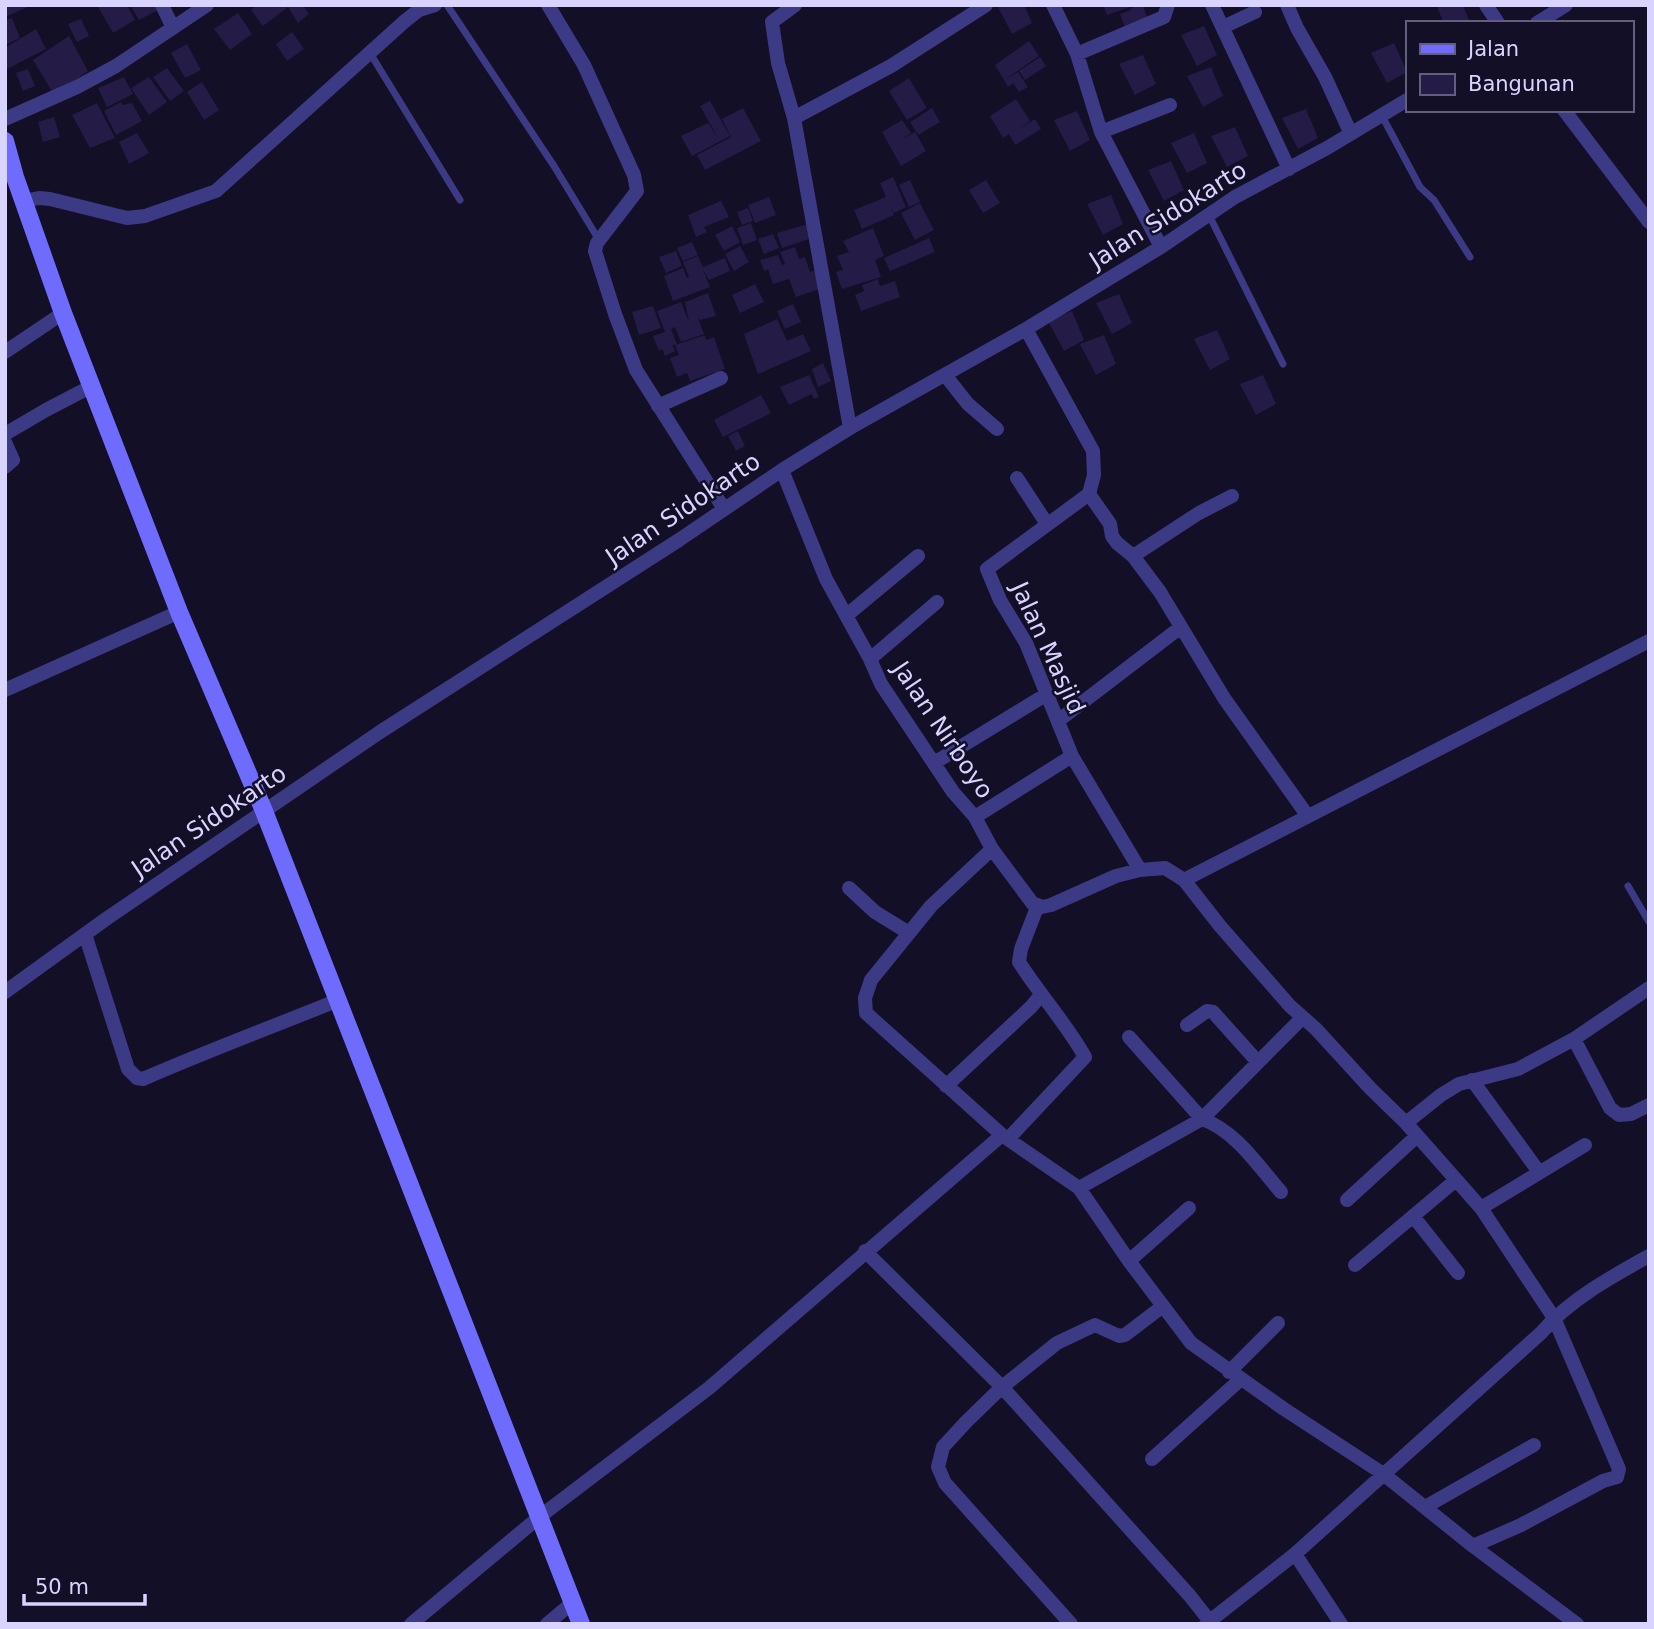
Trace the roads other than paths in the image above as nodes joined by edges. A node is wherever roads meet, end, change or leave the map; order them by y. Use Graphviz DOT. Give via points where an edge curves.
graph roads {
  1 [pos="162,5"];
  2 [pos="207,5"];
  3 [pos="435,5"];
  4 [pos="447,5"];
  5 [pos="548,5"];
  6 [pos="795,5"];
  7 [pos="986,5"];
  8 [pos="1053,5"];
  9 [pos="1168,5"];
  10 [pos="1212,5"];
  11 [pos="1287,5"];
  12 [pos="1486,5"];
  13 [pos="1566,5"];
  14 [pos="1255,12"];
  15 [pos="1497,21"];
  16 [pos="1540,21"];
  17 [pos="1223,27"];
  18 [pos="173,28"];
  19 [pos="370,52"];
  20 [pos="1077,54"];
  21 [pos="1406,101"];
  22 [pos="1170,105"];
  23 [pos="1566,112"];
  24 [pos="1381,115"];
  25 [pos="794,118"];
  26 [pos="5,119"];
  27 [pos="1101,132"];
  28 [pos="1351,134"];
  29 [pos="5,141"];
  30 [pos="1289,169"];
  31 [pos="460,200"];
  32 [pos="24,201"];
  33 [pos="1209,215"];
  34 [pos="1649,222"];
  35 [pos="599,240"];
  36 [pos="1161,247"];
  37 [pos="1469,257"];
  38 [pos="62,313"];
  39 [pos="1026,329"];
  40 [pos="5,352"];
  41 [pos="1283,364"];
  42 [pos="945,375"];
  43 [pos="721,378"];
  44 [pos="92,386"];
  45 [pos="658,406"];
  46 [pos="850,428"];
  47 [pos="997,429"];
  48 [pos="5,435"];
  49 [pos="5,442"];
  50 [pos="5,467"];
  51 [pos="782,470"];
  52 [pos="1017,478"];
  53 [pos="1089,494"];
  54 [pos="1232,496"];
  55 [pos="724,509"];
  56 [pos="1047,524"];
  57 [pos="918,556"];
  58 [pos="1133,556"];
  59 [pos="937,602"];
  60 [pos="179,612"];
  61 [pos="847,615"];
  62 [pos="1181,627"];
  63 [pos="1649,641"];
  64 [pos="870,659"];
  65 [pos="5,690"];
  66 [pos="1047,694"];
  67 [pos="1058,722"];
  68 [pos="1072,757"];
  69 [pos="934,763"];
  70 [pos="264,811"];
  71 [pos="1307,815"];
  72 [pos="975,817"];
  73 [pos="992,849"];
  74 [pos="1140,870"];
  75 [pos="1184,880"];
  76 [pos="1628,886"];
  77 [pos="849,888"];
  78 [pos="1038,905"];
  79 [pos="1649,922"];
  80 [pos="909,933"];
  81 [pos="85,934"];
  82 [pos="1648,991"];
  83 [pos="5,992"];
  84 [pos="1041,995"];
  85 [pos="336,1000"];
  86 [pos="1302,1018"];
  87 [pos="1187,1025"];
  88 [pos="1129,1037"];
  89 [pos="1574,1040"];
  90 [pos="1257,1062"];
  91 [pos="1472,1080"];
  92 [pos="946,1086"];
  93 [pos="1649,1105"];
  94 [pos="1202,1119"];
  95 [pos="1406,1124"];
  96 [pos="1417,1136"];
  97 [pos="1005,1137"];
  98 [pos="1585,1145"];
  99 [pos="1539,1172"];
  100 [pos="1456,1180"];
  101 [pos="1079,1188"];
  102 [pos="1281,1192"];
  103 [pos="1347,1200"];
  104 [pos="1189,1208"];
  105 [pos="1481,1208"];
  106 [pos="1413,1216"];
  107 [pos="865,1251"];
  108 [pos="1649,1256"];
  109 [pos="1129,1261"];
  110 [pos="1355,1265"];
  111 [pos="1458,1273"];
  112 [pos="1163,1306"];
  113 [pos="1554,1318"];
  114 [pos="1278,1323"];
  115 [pos="1235,1376"];
  116 [pos="1002,1387"];
  117 [pos="1534,1445"];
  118 [pos="1152,1459"];
  119 [pos="1382,1474"];
  120 [pos="1425,1507"];
  121 [pos="538,1518"];
  122 [pos="1473,1546"];
  123 [pos="1295,1554"];
  124 [pos="572,1603"];
  125 [pos="1209,1623"];
  126 [pos="411,1624"];
  127 [pos="547,1624"];
  128 [pos="581,1624"];
  129 [pos="1071,1624"];
  130 [pos="1341,1624"];
  131 [pos="1577,1624"];
  1 -- 18 [label="street"];
  2 -- 18 [label="street"];
  3 -- 19 [label="street" via="419,10"];
  4 -- 35 [label="lane"];
  5 -- 35 [label="street" via="584,65 636,182 637,191"];
  6 -- 25 [label="street" via="772,22"];
  7 -- 25 [label="street" via="891,66"];
  8 -- 20 [label="street"];
  9 -- 20 [label="street" via="1164,17"];
  10 -- 17 [label="street"];
  11 -- 28 [label="street"];
  12 -- 15 [label="street"];
  13 -- 16 [label="street"];
  14 -- 17 [label="street"];
  17 -- 30 [label="street"];
  18 -- 26 [label="street" via="96,76"];
  19 -- 31 [label="lane"];
  19 -- 32 [label="street" via="216,191 128,218 50,199"];
  20 -- 27 [label="street"];
  21 -- 24 [label="street, Jalan Sidokarto"];
  22 -- 27 [label="street"];
  23 -- 34 [label="street"];
  24 -- 28 [label="street, Jalan Sidokarto"];
  24 -- 37 [label="lane" via="1420,187 1434,200"];
  25 -- 46 [label="street"];
  27 -- 36 [label="street"];
  28 -- 30 [label="street, Jalan Sidokarto"];
  29 -- 32 [label="main road"];
  30 -- 33 [label="street, Jalan Sidokarto"];
  32 -- 38 [label="main road"];
  33 -- 36 [label="street, Jalan Sidokarto"];
  33 -- 41 [label="lane"];
  35 -- 45 [label="street" via="595,251 615,314 636,370"];
  36 -- 39 [label="street, Jalan Sidokarto"];
  38 -- 40 [label="street"];
  38 -- 44 [label="main road"];
  39 -- 42 [label="street, Jalan Sidokarto"];
  39 -- 53 [label="street" via="1093,451"];
  42 -- 46 [label="street, Jalan Sidokarto"];
  42 -- 47 [label="street" via="968,404"];
  43 -- 45 [label="street"];
  44 -- 48 [label="street"];
  44 -- 60 [label="main road"];
  45 -- 55 [label="street"];
  46 -- 51 [label="street, Jalan Sidokarto"];
  49 -- 50 [label="street" via="13,460"];
  51 -- 55 [label="street, Jalan Sidokarto"];
  51 -- 61 [label="street, Jalan Nirboyo" via="826,579"];
  52 -- 56 [label="street"];
  53 -- 56 [label="street, Jalan Masjid"];
  53 -- 58 [label="street" via="1110,524 1112,536"];
  54 -- 58 [label="street"];
  55 -- 70 [label="street, Jalan Sidokarto"];
  56 -- 66 [label="street, Jalan Masjid" via="987,569"];
  57 -- 61 [label="street"];
  58 -- 62 [label="street"];
  59 -- 64 [label="street"];
  60 -- 65 [label="street"];
  60 -- 70 [label="main road"];
  61 -- 64 [label="street, Jalan Nirboyo"];
  62 -- 67 [label="street"];
  62 -- 71 [label="street" via="1224,698"];
  63 -- 71 [label="street"];
  64 -- 69 [label="street, Jalan Nirboyo" via="881,684"];
  66 -- 67 [label="street, Jalan Masjid"];
  66 -- 69 [label="street"];
  67 -- 68 [label="street, Jalan Masjid"];
  68 -- 72 [label="street"];
  68 -- 74 [label="street, Jalan Masjid"];
  69 -- 72 [label="street, Jalan Nirboyo"];
  70 -- 81 [label="street, Jalan Sidokarto"];
  70 -- 85 [label="main road"];
  71 -- 75 [label="street"];
  72 -- 73 [label="street, Jalan Nirboyo"];
  73 -- 78 [label="street, Jalan Nirboyo"];
  73 -- 80 [label="street"];
  74 -- 75 [label="street" via="1165,868"];
  74 -- 78 [label="street" via="1051,905"];
  75 -- 86 [label="street"];
  76 -- 79 [label="lane"];
  77 -- 80 [label="street" via="875,912"];
  78 -- 84 [label="street" via="1019,962"];
  80 -- 92 [label="street" via="871,980 866,1013"];
  81 -- 83 [label="street, Jalan Sidokarto"];
  81 -- 85 [label="street" via="128,1069 137,1078"];
  82 -- 89 [label="street"];
  84 -- 92 [label="street"];
  84 -- 97 [label="street" via="1082,1051"];
  85 -- 121 [label="main road"];
  86 -- 90 [label="street"];
  86 -- 95 [label="street"];
  87 -- 90 [label="street" via="1207,1011 1213,1012"];
  88 -- 94 [label="street"];
  89 -- 91 [label="street" via="1518,1069"];
  89 -- 93 [label="street" via="1610,1108 1619,1115"];
  90 -- 94 [label="street"];
  91 -- 95 [label="street" via="1441,1095"];
  91 -- 99 [label="street"];
  92 -- 97 [label="street"];
  94 -- 101 [label="street"];
  94 -- 102 [label="street" via="1230,1134"];
  95 -- 96 [label="street"];
  96 -- 100 [label="street"];
  96 -- 103 [label="street"];
  97 -- 101 [label="street"];
  97 -- 107 [label="street"];
  98 -- 99 [label="street"];
  99 -- 105 [label="street"];
  100 -- 105 [label="street"];
  100 -- 106 [label="street"];
  101 -- 109 [label="street"];
  104 -- 109 [label="street"];
  105 -- 113 [label="street"];
  106 -- 110 [label="street"];
  106 -- 111 [label="street"];
  107 -- 116 [label="street"];
  107 -- 121 [label="street" via="709,1388"];
  108 -- 113 [label="street"];
  109 -- 112 [label="street"];
  112 -- 115 [label="street" via="1191,1343"];
  112 -- 116 [label="street" via="1125,1335 1095,1325 1065,1337"];
  113 -- 119 [label="street"];
  113 -- 122 [label="street" via="1619,1473"];
  114 -- 115 [label="street"];
  115 -- 118 [label="street"];
  115 -- 119 [label="street"];
  116 -- 125 [label="street"];
  116 -- 129 [label="street" via="943,1447 938,1467 945,1483"];
  117 -- 120 [label="street"];
  119 -- 120 [label="street"];
  119 -- 123 [label="street"];
  120 -- 122 [label="street"];
  121 -- 124 [label="main road"];
  121 -- 126 [label="street"];
  122 -- 131 [label="street"];
  123 -- 125 [label="street"];
  123 -- 130 [label="street"];
  124 -- 127 [label="street"];
  124 -- 128 [label="main road"];
}
